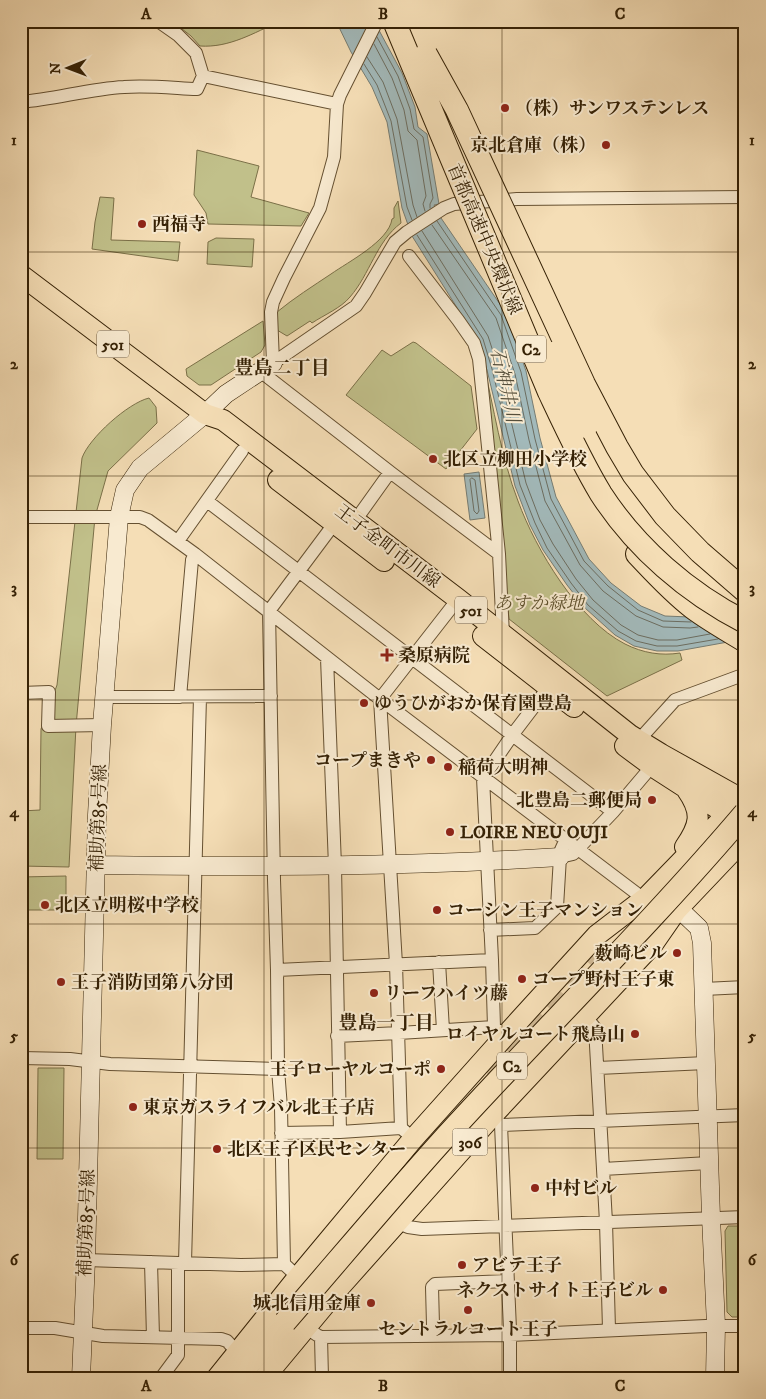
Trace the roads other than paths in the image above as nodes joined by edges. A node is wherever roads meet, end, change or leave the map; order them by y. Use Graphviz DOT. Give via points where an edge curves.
graph roads {
  1 [pos="158,21"];
  2 [pos="377,21"];
  3 [pos="394,21"];
  4 [pos="410,21"];
  5 [pos="426,54"];
  6 [pos="204,76"];
  7 [pos="339,99"];
  8 [pos="21,102"];
  9 [pos="745,197"];
  10 [pos="409,256"];
  11 [pos="21,275"];
  12 [pos="267,367"];
  13 [pos="549,392"];
  14 [pos="205,414"];
  15 [pos="242,451"];
  16 [pos="390,472"];
  17 [pos="207,501"];
  18 [pos="21,517"];
  19 [pos="119,517"];
  20 [pos="355,521"];
  21 [pos="334,524"];
  22 [pos="178,541"];
  23 [pos="195,554"];
  24 [pos="499,554"];
  25 [pos="299,572"];
  26 [pos="745,591"];
  27 [pos="745,601"];
  28 [pos="454,605"];
  29 [pos="269,611"];
  30 [pos="745,622"];
  31 [pos="504,635"];
  32 [pos="745,641"];
  33 [pos="327,658"];
  34 [pos="412,658"];
  35 [pos="745,676"];
  36 [pos="548,688"];
  37 [pos="21,693"];
  38 [pos="271,696"];
  39 [pos="104,697"];
  40 [pos="180,697"];
  41 [pos="200,697"];
  42 [pos="380,699"];
  43 [pos="102,725"];
  44 [pos="513,734"];
  45 [pos="638,741"];
  46 [pos="652,766"];
  47 [pos="483,778"];
  48 [pos="687,790"];
  49 [pos="741,808"];
  50 [pos="613,812"];
  51 [pos="745,826"];
  52 [pos="745,838"];
  53 [pos="566,839"];
  54 [pos="578,848"];
  55 [pos="560,857"];
  56 [pos="486,862"];
  57 [pos="96,865"];
  58 [pos="391,865"];
  59 [pos="274,866"];
  60 [pos="335,866"];
  61 [pos="196,867"];
  62 [pos="663,880"];
  63 [pos="644,900"];
  64 [pos="678,908"];
  65 [pos="490,930"];
  66 [pos="599,948"];
  67 [pos="492,960"];
  68 [pos="439,962"];
  69 [pos="396,964"];
  70 [pos="337,966"];
  71 [pos="619,968"];
  72 [pos="277,970"];
  73 [pos="745,987"];
  74 [pos="704,989"];
  75 [pos="586,1017"];
  76 [pos="443,1030"];
  77 [pos="499,1031"];
  78 [pos="399,1033"];
  79 [pos="337,1036"];
  80 [pos="21,1058"];
  81 [pos="90,1061"];
  82 [pos="706,1063"];
  83 [pos="189,1066"];
  84 [pos="598,1068"];
  85 [pos="278,1069"];
  86 [pos="468,1077"];
  87 [pos="745,1115"];
  88 [pos="432,1117"];
  89 [pos="708,1117"];
  90 [pos="497,1120"];
  91 [pos="600,1121"];
  92 [pos="340,1132"];
  93 [pos="478,1132"];
  94 [pos="281,1133"];
  95 [pos="407,1134"];
  96 [pos="709,1163"];
  97 [pos="603,1169"];
  98 [pos="711,1217"];
  99 [pos="745,1217"];
  100 [pos="606,1222"];
  101 [pos="398,1223"];
  102 [pos="505,1227"];
  103 [pos="86,1260"];
  104 [pos="152,1262"];
  105 [pos="181,1263"];
  106 [pos="291,1271"];
  107 [pos="507,1281"];
  108 [pos="716,1325"];
  109 [pos="745,1326"];
  110 [pos="21,1328"];
  111 [pos="300,1328"];
  112 [pos="610,1329"];
  113 [pos="83,1332"];
  114 [pos="510,1335"];
  115 [pos="434,1336"];
  116 [pos="153,1338"];
  117 [pos="178,1338"];
  118 [pos="238,1352"];
  119 [pos="81,1378"];
  120 [pos="161,1378"];
  121 [pos="216,1378"];
  122 [pos="237,1378"];
  123 [pos="248,1378"];
  124 [pos="264,1378"];
  125 [pos="322,1378"];
  126 [pos="510,1378"];
  127 [pos="715,1378"];
  1 -- 6 [label="street" via="196,52"];
  2 -- 7 [label="street"];
  3 -- 13 [label="highway, 首都高速中央環状線 / C2, bridge"];
  4 -- 5 [label="highway, 首都高速中央環状線 / C2"];
  5 -- 26 [label="highway, C2, bridge" via="457,110 584,384 633,474 665,516"];
  5 -- 27 [label="highway, 首都高速中央環状線 / C2, bridge" via="573,400 605,462 636,507 670,545 706,576"];
  6 -- 7 [label="street"];
  6 -- 8 [label="street" via="197,89 125,86"];
  7 -- 12 [label="street" via="334,157 320,208 273,302"];
  9 -- 12 [label="street" via="508,199 454,204 403,235 393,245 356,306"];
  10 -- 24 [label="street" via="474,343 479,359"];
  11 -- 14 [label="main road, 王子金町市川線 / 501"];
  12 -- 14 [label="street, 補助第85号線" via="226,394"];
  12 -- 16 [label="street"];
  13 -- 30 [label="highway, 首都高速中央環状線 / C2, bridge" via="593,481 632,534 682,582"];
  13 -- 32 [label="highway, C2, bridge" via="580,470 594,498 613,524 660,579 692,607"];
  14 -- 15 [label="main road, 王子金町市川線 / 501" via="212,428"];
  14 -- 19 [label="street, 補助第85号線" via="140,468 125,490"];
  14 -- 20 [label="main road, 王子金町市川線 / 501" via="223,420"];
  15 -- 17 [label="street"];
  15 -- 21 [label="main road, 王子金町市川線 / 501"];
  16 -- 20 [label="street"];
  16 -- 24 [label="street"];
  17 -- 22 [label="street"];
  17 -- 25 [label="street"];
  18 -- 19 [label="street"];
  19 -- 22 [label="street" via="148,520"];
  19 -- 39 [label="street, 補助第85号線"];
  20 -- 28 [label="main road, 王子金町市川線 / 501"];
  21 -- 25 [label="street"];
  21 -- 28 [label="main road, 王子金町市川線 / 501"];
  22 -- 23 [label="street"];
  23 -- 29 [label="street"];
  23 -- 40 [label="street"];
  24 -- 31 [label="street"];
  25 -- 29 [label="street"];
  25 -- 34 [label="street"];
  28 -- 31 [label="main road, 王子金町市川線 / 501"];
  28 -- 34 [label="street"];
  28 -- 36 [label="main road, 王子金町市川線 / 501"];
  29 -- 33 [label="street"];
  29 -- 38 [label="street"];
  31 -- 45 [label="main road, 王子金町市川線 / 501"];
  33 -- 42 [label="street"];
  33 -- 60 [label="street"];
  34 -- 42 [label="street"];
  34 -- 44 [label="street"];
  35 -- 45 [label="street" via="675,700"];
  36 -- 44 [label="street"];
  36 -- 46 [label="main road, 王子金町市川線 / 501"];
  37 -- 43 [label="street" via="49,692 48,726"];
  38 -- 41 [label="street"];
  38 -- 59 [label="street"];
  39 -- 40 [label="street"];
  39 -- 43 [label="street, 補助第85号線"];
  40 -- 41 [label="street"];
  41 -- 61 [label="street"];
  42 -- 47 [label="street"];
  42 -- 58 [label="street"];
  43 -- 57 [label="street, 補助第85号線"];
  44 -- 47 [label="street"];
  44 -- 50 [label="street"];
  45 -- 49 [label="main road, 王子金町市川線 / 501"];
  46 -- 48 [label="main road, 王子金町市川線 / 501"];
  46 -- 50 [label="street"];
  47 -- 53 [label="street"];
  47 -- 56 [label="street"];
  48 -- 49 [label="main road, 王子金町市川線 / 501"];
  48 -- 62 [label="main road" via="696,805 698,824"];
  49 -- 51 [label="main road, 501"];
  49 -- 62 [label="main road, 306"];
  49 -- 111 [label="highway, C2, bridge" via="723,848 474,1117 345,1263"];
  50 -- 54 [label="street"];
  52 -- 64 [label="main road, 306"];
  53 -- 54 [label="street"];
  53 -- 55 [label="street"];
  54 -- 55 [label="street" via="573,854"];
  54 -- 63 [label="street"];
  55 -- 56 [label="street"];
  55 -- 65 [label="street" via="557,907 535,928"];
  56 -- 58 [label="street"];
  56 -- 65 [label="street"];
  57 -- 61 [label="street"];
  57 -- 81 [label="street, 補助第85号線"];
  58 -- 60 [label="street"];
  58 -- 69 [label="street"];
  59 -- 60 [label="street"];
  59 -- 61 [label="street"];
  59 -- 72 [label="street"];
  60 -- 70 [label="street"];
  61 -- 83 [label="street"];
  62 -- 63 [label="main road, 306"];
  63 -- 66 [label="main road, 306"];
  63 -- 77 [label="main road, 306" via="597,935"];
  64 -- 71 [label="main road, 306"];
  64 -- 74 [label="street" via="699,928"];
  64 -- 75 [label="main road, 306" via="653,944"];
  65 -- 67 [label="street"];
  67 -- 68 [label="street"];
  67 -- 77 [label="street"];
  68 -- 69 [label="street"];
  68 -- 76 [label="street"];
  69 -- 70 [label="street"];
  69 -- 78 [label="street"];
  70 -- 72 [label="street"];
  70 -- 79 [label="street"];
  72 -- 85 [label="street"];
  73 -- 74 [label="street"];
  74 -- 82 [label="street"];
  75 -- 84 [label="street" via="595,1028"];
  75 -- 90 [label="main road, 306"];
  76 -- 77 [label="street"];
  76 -- 78 [label="street"];
  77 -- 86 [label="main road, 306"];
  78 -- 79 [label="street"];
  78 -- 95 [label="street"];
  79 -- 92 [label="street"];
  80 -- 81 [label="street"];
  81 -- 83 [label="street"];
  81 -- 103 [label="street, 補助第85号線"];
  82 -- 84 [label="street"];
  82 -- 89 [label="street"];
  83 -- 85 [label="street"];
  83 -- 105 [label="street"];
  84 -- 91 [label="street"];
  85 -- 94 [label="street"];
  86 -- 88 [label="main road, 306"];
  86 -- 90 [label="main road"];
  87 -- 89 [label="street"];
  88 -- 93 [label="main road" via="464,1111 472,1114"];
  88 -- 95 [label="main road, 306"];
  89 -- 91 [label="street"];
  89 -- 96 [label="street"];
  90 -- 91 [label="street"];
  90 -- 93 [label="main road, 306"];
  90 -- 102 [label="street"];
  91 -- 97 [label="street"];
  92 -- 94 [label="street"];
  92 -- 95 [label="street"];
  93 -- 101 [label="main road, 306"];
  94 -- 106 [label="street"];
  95 -- 106 [label="main road, 306"];
  96 -- 97 [label="street"];
  96 -- 98 [label="street"];
  97 -- 100 [label="street"];
  98 -- 99 [label="street"];
  98 -- 100 [label="street"];
  98 -- 108 [label="street"];
  100 -- 102 [label="street"];
  100 -- 112 [label="street"];
  101 -- 102 [label="street" via="422,1229"];
  101 -- 111 [label="main road, 306"];
  102 -- 107 [label="street"];
  103 -- 104 [label="street"];
  103 -- 113 [label="street, 補助第85号線"];
  104 -- 105 [label="street"];
  104 -- 116 [label="street"];
  105 -- 106 [label="street"];
  105 -- 117 [label="street"];
  106 -- 118 [label="main road, 306"];
  107 -- 114 [label="street"];
  107 -- 115 [label="street" via="435,1284 432,1287"];
  108 -- 109 [label="street"];
  108 -- 112 [label="street"];
  108 -- 127 [label="street"];
  110 -- 113 [label="street"];
  111 -- 115 [label="street"];
  111 -- 122 [label="highway, C2"];
  111 -- 123 [label="highway, C2"];
  111 -- 124 [label="main road, 306"];
  111 -- 125 [label="street"];
  112 -- 114 [label="street"];
  113 -- 116 [label="street"];
  113 -- 119 [label="street, 補助第85号線"];
  114 -- 115 [label="street"];
  114 -- 126 [label="street"];
  116 -- 117 [label="street"];
  117 -- 118 [label="street" via="221,1339"];
  117 -- 120 [label="street" via="178,1355"];
  118 -- 121 [label="main road, 306"];
}
